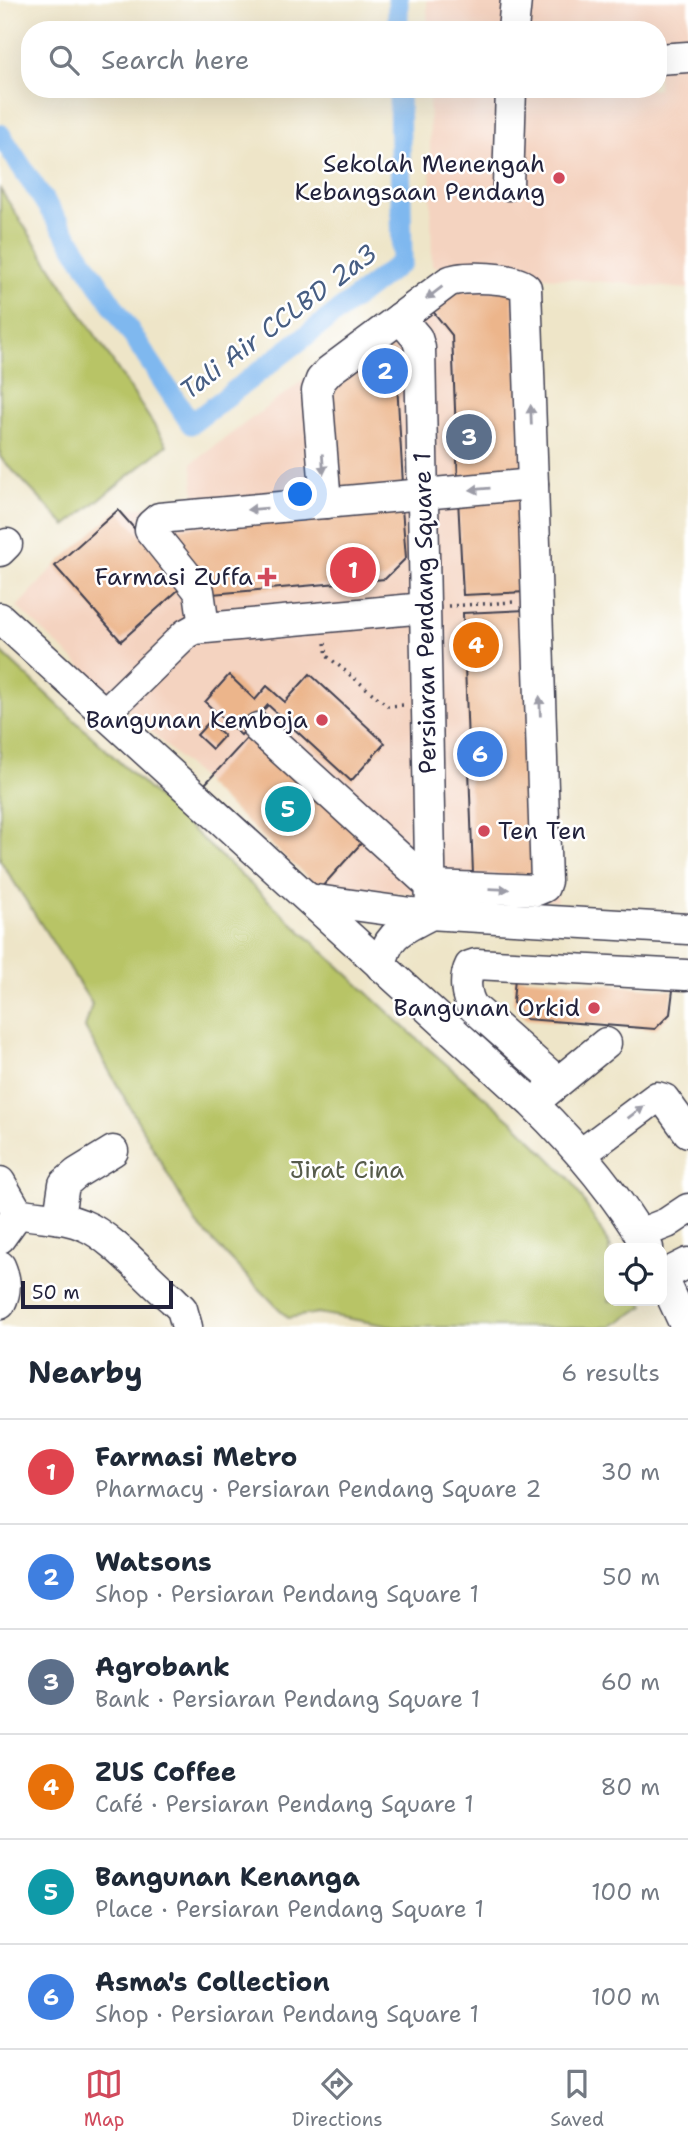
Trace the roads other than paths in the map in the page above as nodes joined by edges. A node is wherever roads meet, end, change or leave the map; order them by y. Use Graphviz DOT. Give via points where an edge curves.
graph roads {
  1 [pos="516,0"];
  2 [pos="514,21"];
  3 [pos="688,57"];
  4 [pos="667,58"];
  5 [pos="511,98"];
  6 [pos="508,185"];
  7 [pos="400,318"];
  8 [pos="533,484"];
  9 [pos="423,494"];
  10 [pos="326,503"];
  11 [pos="425,608"];
  12 [pos="0,618"];
  13 [pos="204,627"];
  14 [pos="105,713"];
  15 [pos="258,728"];
  16 [pos="309,899"];
  17 [pos="424,904"];
  18 [pos="335,924"];
  19 [pos="688,929"];
  20 [pos="381,966"];
  21 [pos="686,975"];
  22 [pos="478,1011"];
  23 [pos="456,1034"];
  24 [pos="606,1043"];
  25 [pos="558,1082"];
  26 [pos="532,1103"];
  27 [pos="688,1132"];
  28 [pos="113,1152"];
  29 [pos="581,1154"];
  30 [pos="0,1182"];
  31 [pos="688,1209"];
  32 [pos="18,1213"];
  33 [pos="59,1217"];
  34 [pos="0,1238"];
  35 [pos="644,1241"];
  36 [pos="688,1263"];
  37 [pos="0,1266"];
  38 [pos="667,1274"];
  39 [pos="667,1286"];
  40 [pos="0,1304"];
  41 [pos="187,1327"];
  42 [pos="687,1327"];
  1 -- 2 [label="street"];
  3 -- 4 [label="street"];
  5 -- 6 [label="street"];
  8 -- 7 [label="street, one-way" via="524,285 454,278"];
  7 -- 9 [label="street, Persiaran Pendang Square 1" via="420,348"];
  7 -- 10 [label="street, one-way" via="329,371 318,385"];
  8 -- 9 [label="street, one-way"];
  17 -- 8 [label="street, one-way" via="537,890 545,884"];
  9 -- 10 [label="street"];
  9 -- 11 [label="street, Persiaran Pendang Square 1"];
  10 -- 13 [label="street, one-way" via="155,520 152,534 199,591"];
  11 -- 13 [label="street"];
  11 -- 17 [label="street, Persiaran Pendang Square 1"];
  12 -- 14 [label="street"];
  13 -- 14 [label="street" via="186,634"];
  14 -- 16 [label="street"];
  15 -- 17 [label="street"];
  16 -- 17 [label="street"];
  16 -- 18 [label="street"];
  17 -- 18 [label="street"];
  17 -- 19 [label="street"];
  17 -- 20 [label="street" via="391,938"];
  18 -- 20 [label="street"];
  20 -- 23 [label="street"];
  21 -- 22 [label="street" via="473,965 467,972 467,997"];
  22 -- 23 [label="street"];
  22 -- 25 [label="street"];
  23 -- 26 [label="street"];
  24 -- 25 [label="street"];
  25 -- 26 [label="street"];
  26 -- 29 [label="street"];
  29 -- 27 [label="street, one-way" via="657,1097"];
  28 -- 33 [label="street" via="64,1184"];
  29 -- 35 [label="street"];
  30 -- 32 [label="street"];
  31 -- 35 [label="street"];
  32 -- 33 [label="street"];
  32 -- 34 [label="street"];
  33 -- 41 [label="street" via="85,1225 127,1257 181,1309"];
  36 -- 38 [label="street"];
  37 -- 40 [label="street" via="6,1283"];
  39 -- 42 [label="street"];
}
